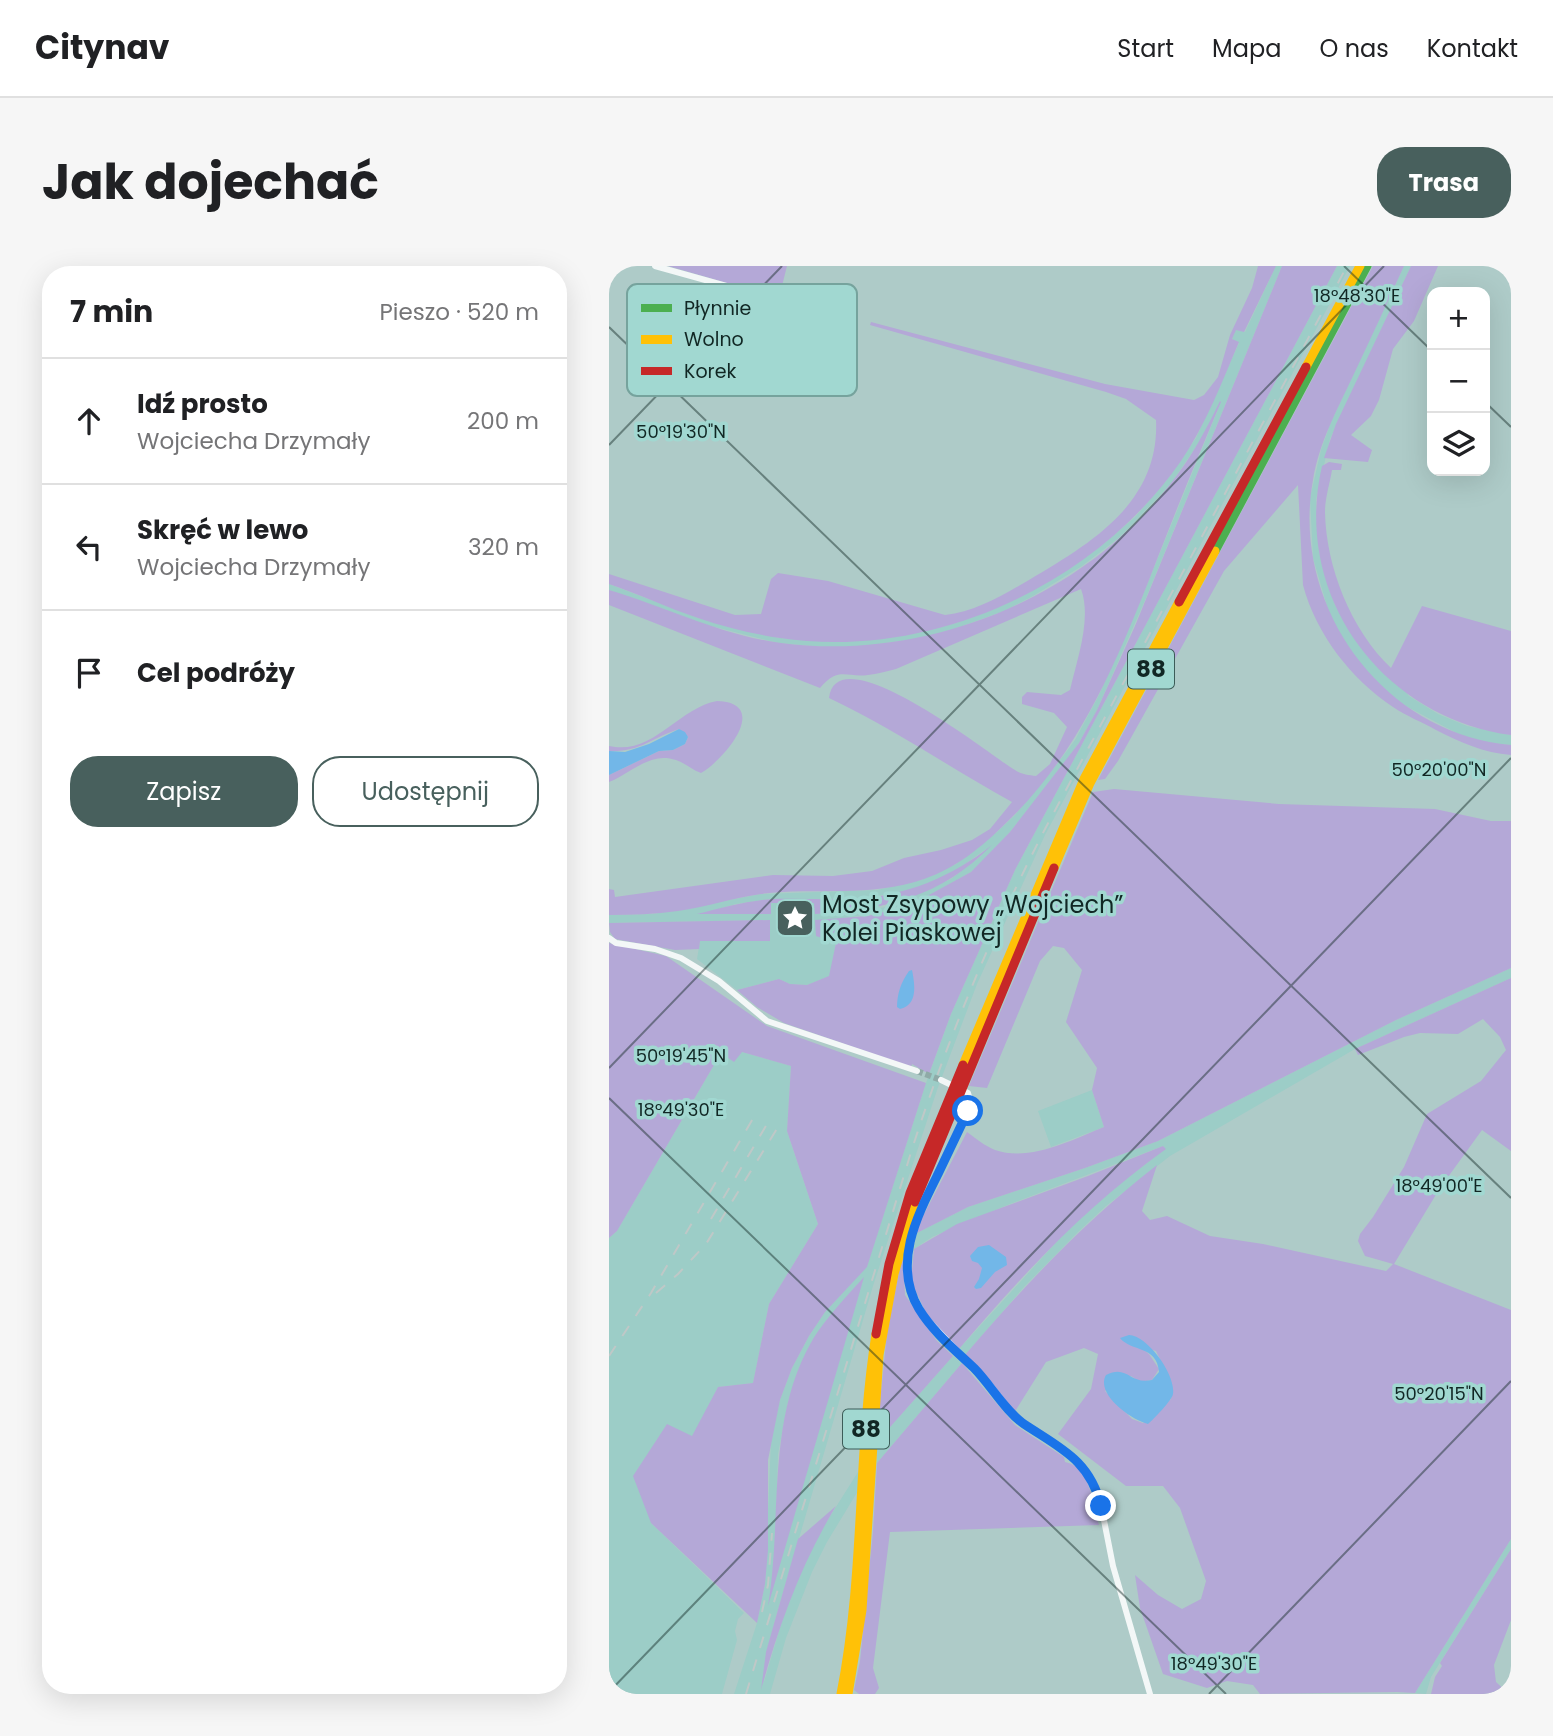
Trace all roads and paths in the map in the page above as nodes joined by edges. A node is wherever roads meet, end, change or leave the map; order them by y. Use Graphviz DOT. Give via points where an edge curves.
graph roads {
  1 [pos="655,266"];
  2 [pos="1360,266"];
  3 [pos="1367,266"];
  4 [pos="720,284"];
  5 [pos="609,938"];
  6 [pos="917,1071"];
  7 [pos="941,1080"];
  8 [pos="958,1087"];
  9 [pos="841,1694"];
  10 [pos="848,1694"];
  11 [pos="1150,1694"];
  1 -- 4 [label="street"];
  2 -- 8 [label="main road, 88" via="1084,779"];
  3 -- 8 [label="main road, 88" via="1090,783"];
  5 -- 6 [label="street" via="681,958 719,981 767,1021"];
  7 -- 11 [label="street" via="968,1093 971,1103 916,1220 908,1254 909,1288 924,1316 1015,1417 1071,1455 1090,1477"];
  8 -- 9 [label="main road, 88" via="902,1216 877,1320 853,1623"];
  8 -- 10 [label="main road, 88" via="909,1218 884,1320 860,1624"];
}
